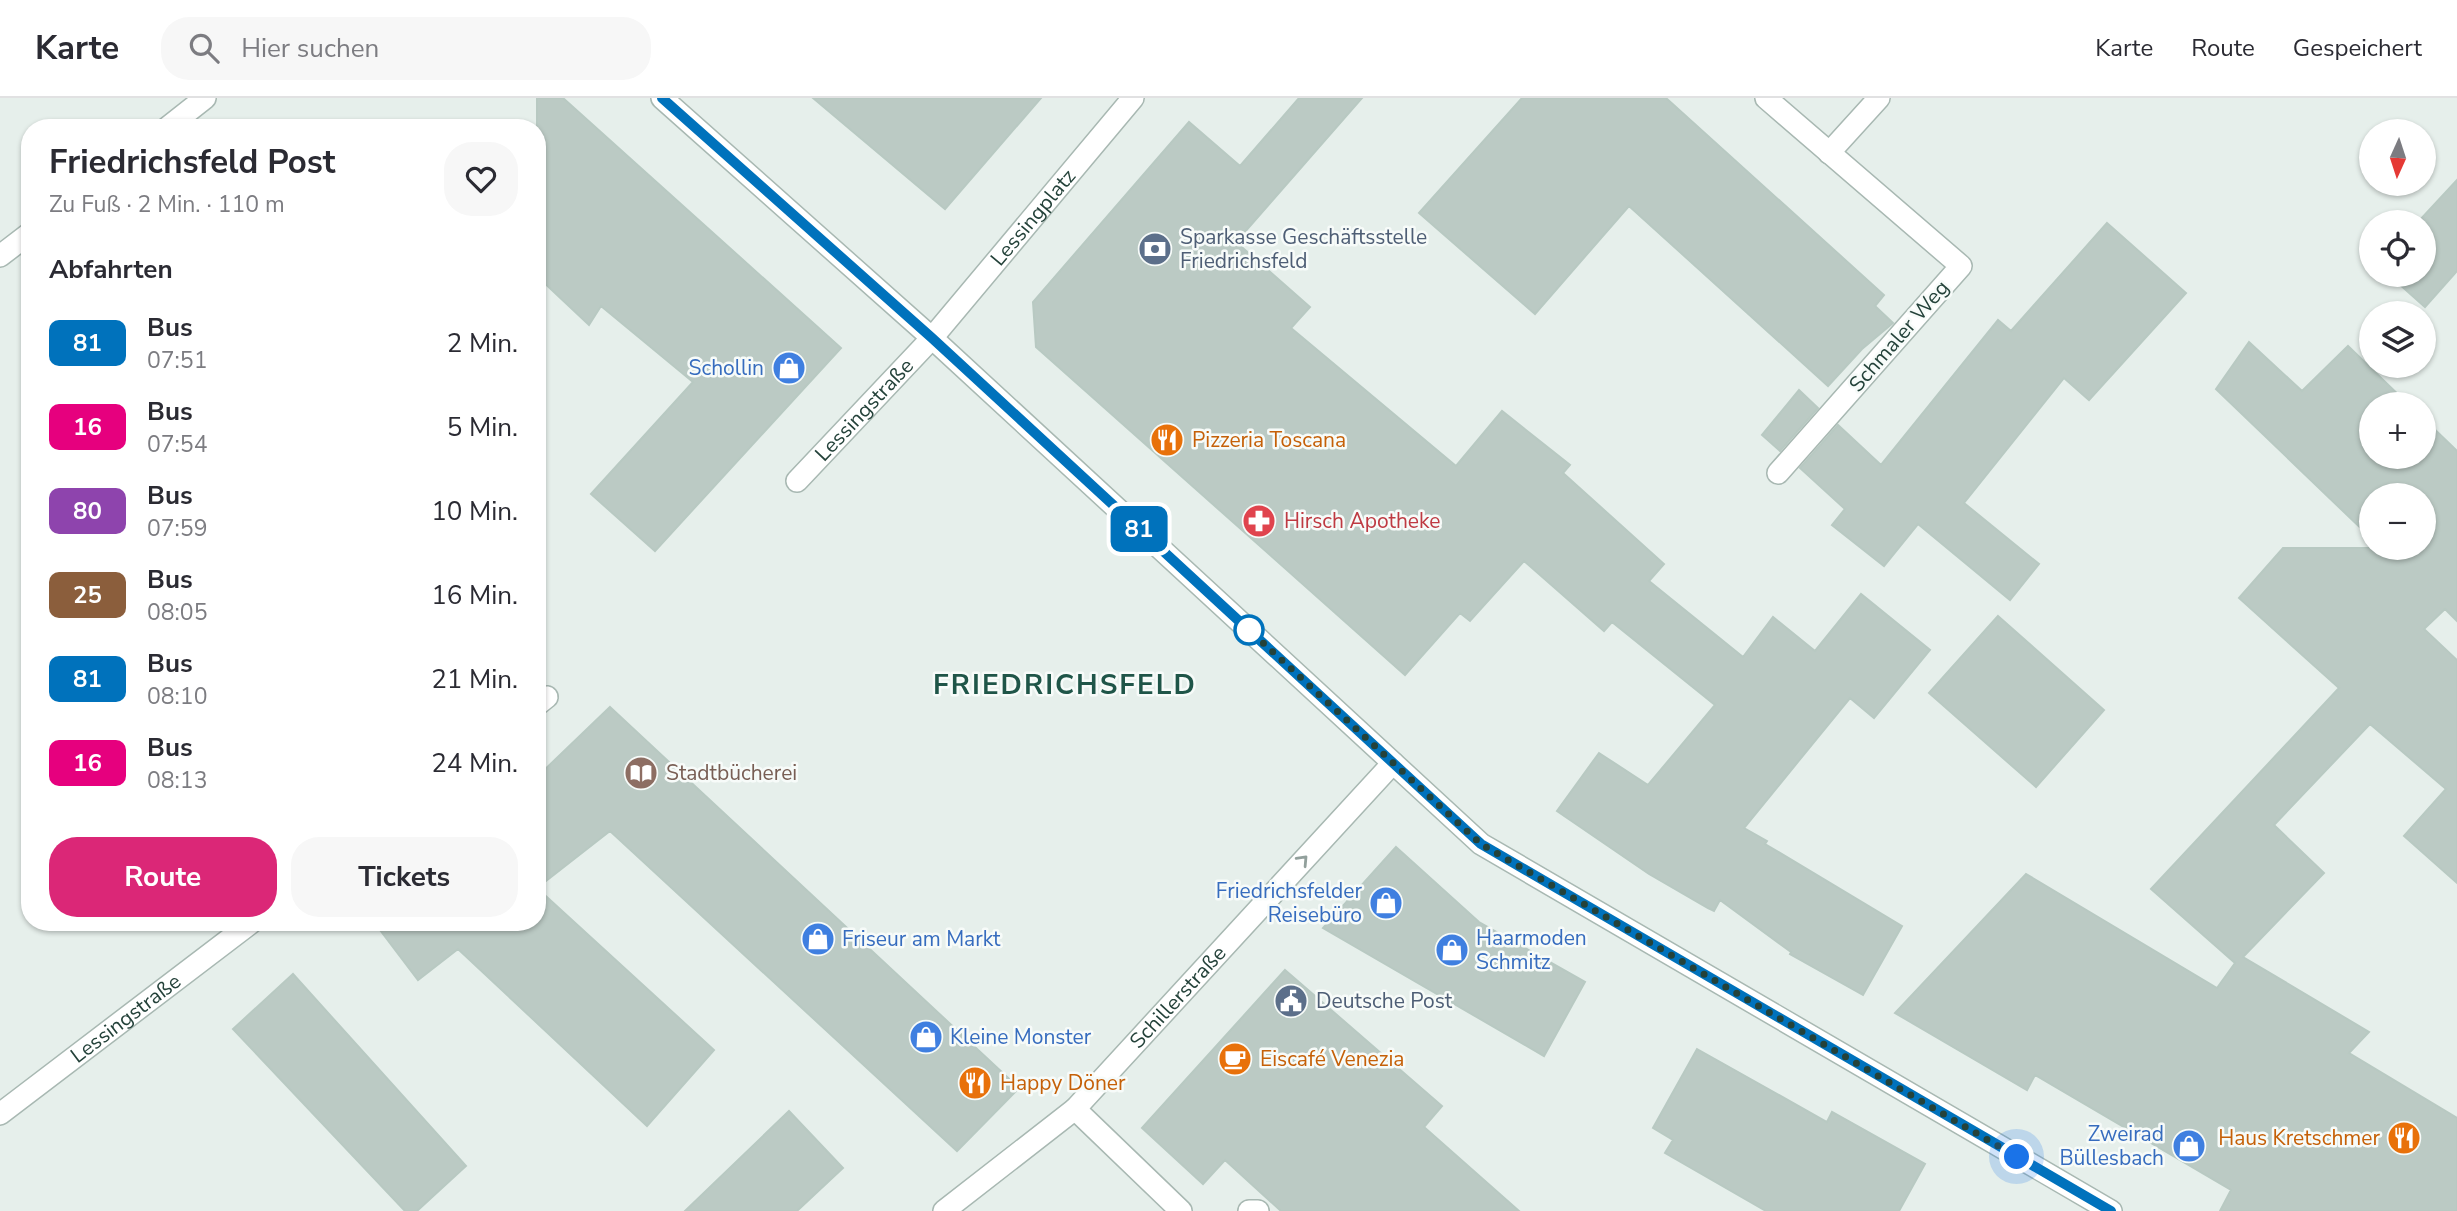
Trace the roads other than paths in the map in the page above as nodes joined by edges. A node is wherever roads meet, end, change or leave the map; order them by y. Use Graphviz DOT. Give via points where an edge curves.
graph roads {
  1 [pos="205,98"];
  2 [pos="662,98"];
  3 [pos="1133,98"];
  4 [pos="1766,98"];
  5 [pos="1879,98"];
  6 [pos="178,119"];
  7 [pos="1829,153"];
  8 [pos="21,240"];
  9 [pos="0,256"];
  10 [pos="932,338"];
  11 [pos="1778,473"];
  12 [pos="797,481"];
  13 [pos="1393,763"];
  14 [pos="240,931"];
  15 [pos="1075,1109"];
  16 [pos="0,1114"];
  17 [pos="944,1211"];
  18 [pos="1181,1211"];
  19 [pos="1249,1211"];
  20 [pos="1258,1211"];
  21 [pos="2111,1211"];
  1 -- 6 [label="street"];
  2 -- 10 [label="street"];
  3 -- 10 [label="street, Lessingplatz"];
  4 -- 7 [label="street, Schmaler Weg"];
  5 -- 7 [label="street"];
  7 -- 11 [label="street, Schmaler Weg" via="1961,267"];
  8 -- 9 [label="street"];
  10 -- 12 [label="street, Lessingstraße"];
  10 -- 13 [label="street"];
  15 -- 13 [label="street, Schillerstraße, one-way"];
  13 -- 21 [label="street" via="1481,844"];
  14 -- 16 [label="street, Lessingstraße"];
  15 -- 17 [label="street, Schillerstraße"];
  15 -- 18 [label="street"];
  19 -- 20 [label="street"];
}
